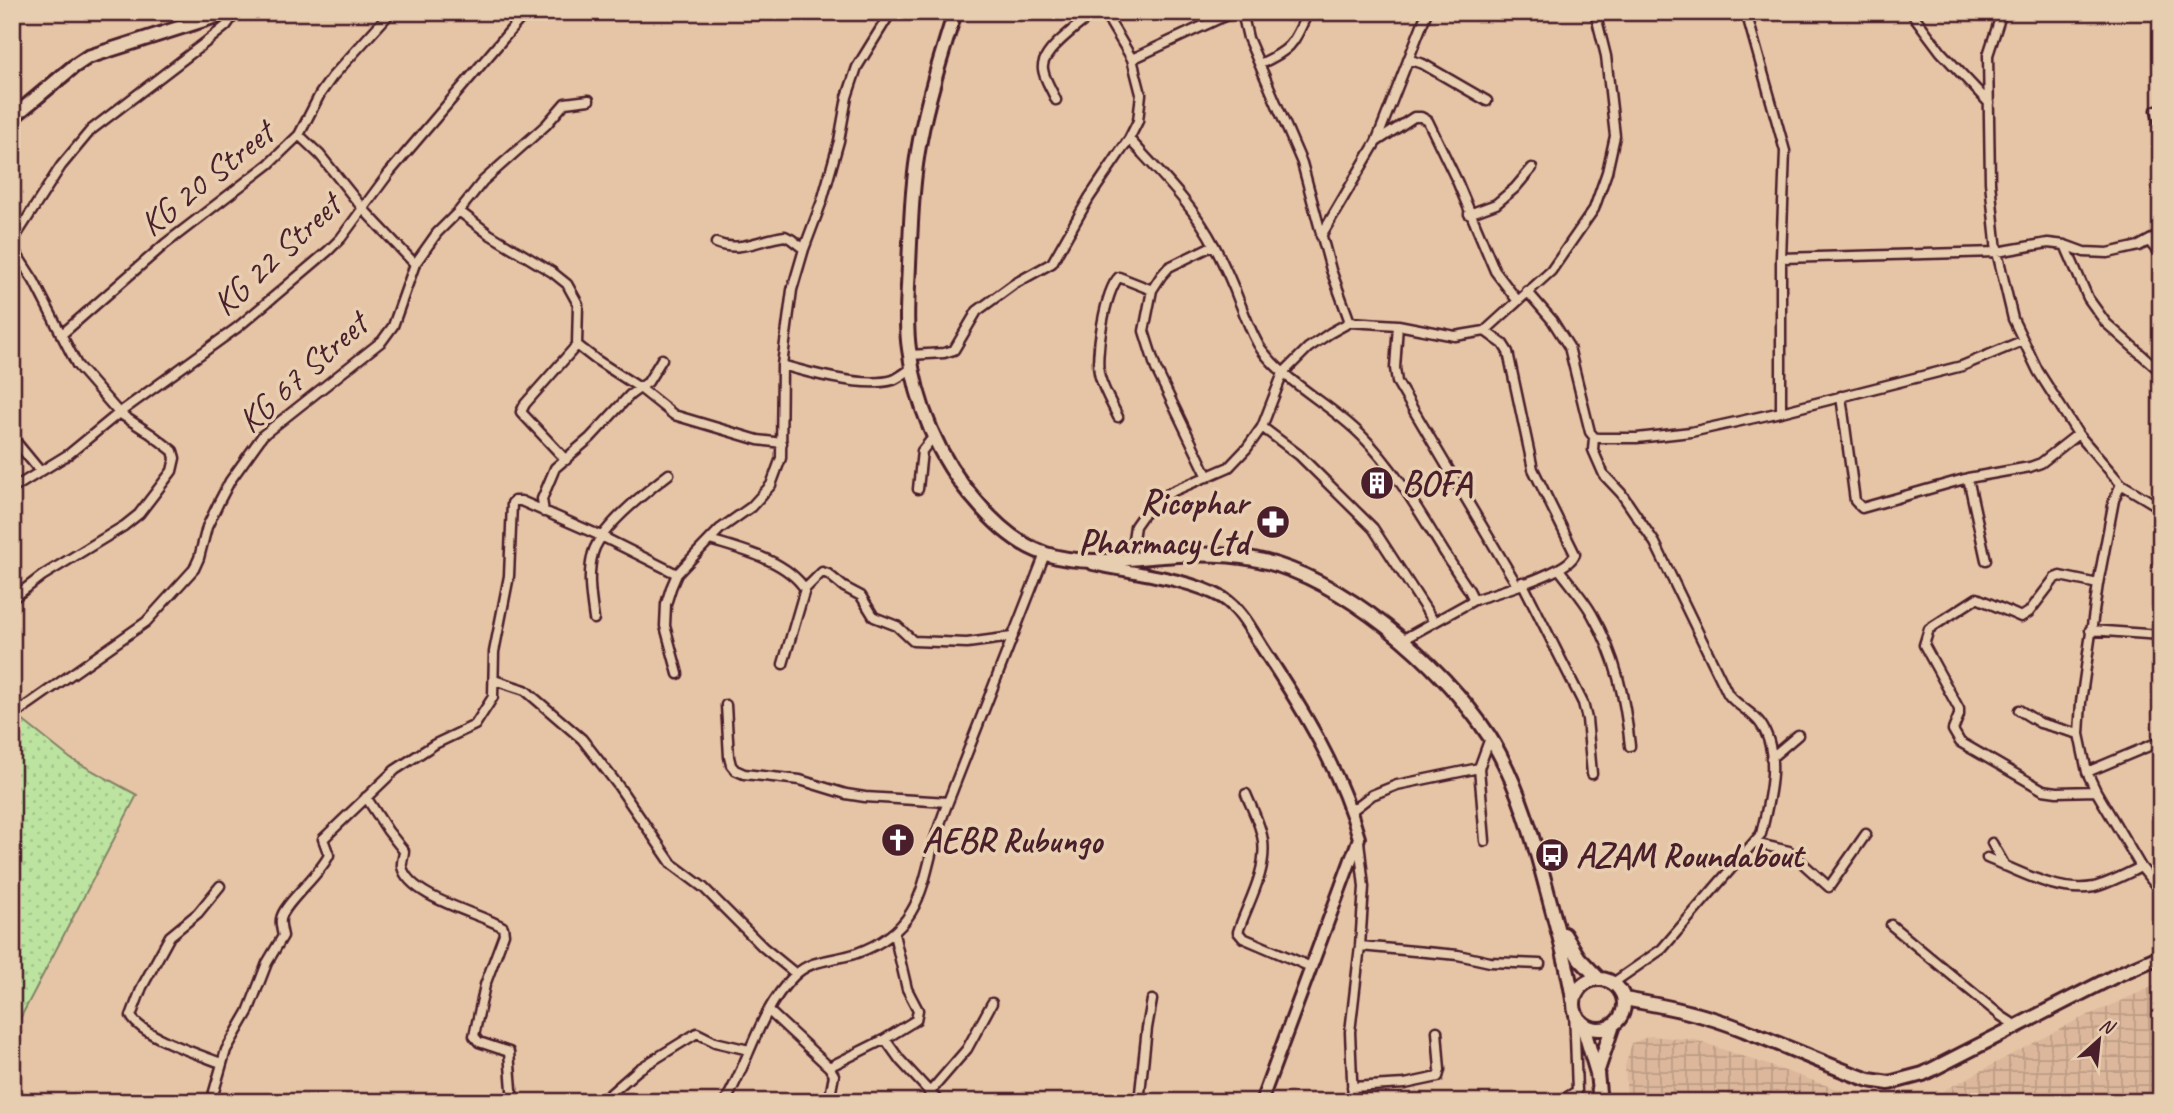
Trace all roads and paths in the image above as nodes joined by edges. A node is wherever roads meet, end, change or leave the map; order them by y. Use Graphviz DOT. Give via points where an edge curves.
graph roads {
  1 [pos="186,12"];
  2 [pos="229,12"];
  3 [pos="236,12"];
  4 [pos="391,12"];
  5 [pos="526,12"];
  6 [pos="891,12"];
  7 [pos="955,12"];
  8 [pos="1095,12"];
  9 [pos="1104,12"];
  10 [pos="1233,12"];
  11 [pos="1242,12"];
  12 [pos="1308,12"];
  13 [pos="1427,12"];
  14 [pos="1595,12"];
  15 [pos="1746,12"];
  16 [pos="1911,12"];
  17 [pos="2003,12"];
  18 [pos="191,25"];
  19 [pos="1132,59"];
  20 [pos="1408,59"];
  21 [pos="1261,64"];
  22 [pos="589,100"];
  23 [pos="1056,100"];
  24 [pos="1487,102"];
  25 [pos="1989,103"];
  26 [pos="2157,110"];
  27 [pos="12,118"];
  28 [pos="2161,130"];
  29 [pos="299,135"];
  30 [pos="1129,139"];
  31 [pos="1376,142"];
  32 [pos="1532,168"];
  33 [pos="363,210"];
  34 [pos="459,211"];
  35 [pos="1469,215"];
  36 [pos="2161,234"];
  37 [pos="1321,236"];
  38 [pos="2149,241"];
  39 [pos="716,243"];
  40 [pos="12,245"];
  41 [pos="1214,245"];
  42 [pos="2065,245"];
  43 [pos="803,249"];
  44 [pos="1997,252"];
  45 [pos="2161,256"];
  46 [pos="1781,258"];
  47 [pos="415,264"];
  48 [pos="1152,290"];
  49 [pos="1527,291"];
  50 [pos="1517,300"];
  51 [pos="1350,322"];
  52 [pos="1398,325"];
  53 [pos="1485,331"];
  54 [pos="61,335"];
  55 [pos="2022,341"];
  56 [pos="577,345"];
  57 [pos="910,355"];
  58 [pos="662,359"];
  59 [pos="782,365"];
  60 [pos="912,368"];
  61 [pos="2161,372"];
  62 [pos="1283,373"];
  63 [pos="640,388"];
  64 [pos="1842,396"];
  65 [pos="1780,412"];
  66 [pos="119,413"];
  67 [pos="1118,417"];
  68 [pos="1262,427"];
  69 [pos="2078,434"];
  70 [pos="934,436"];
  71 [pos="12,437"];
  72 [pos="1594,437"];
  73 [pos="782,443"];
  74 [pos="566,460"];
  75 [pos="40,471"];
  76 [pos="669,474"];
  77 [pos="1208,477"];
  78 [pos="1968,478"];
  79 [pos="2121,484"];
  80 [pos="12,489"];
  81 [pos="918,489"];
  82 [pos="2161,508"];
  83 [pos="544,512"];
  84 [pos="601,536"];
  85 [pos="710,540"];
  86 [pos="1045,554"];
  87 [pos="1130,559"];
  88 [pos="1986,560"];
  89 [pos="1077,561"];
  90 [pos="1559,569"];
  91 [pos="677,575"];
  92 [pos="1520,583"];
  93 [pos="12,584"];
  94 [pos="2098,584"];
  95 [pos="805,589"];
  96 [pos="15,597"];
  97 [pos="1474,600"];
  98 [pos="594,620"];
  99 [pos="1434,622"];
  100 [pos="2090,630"];
  101 [pos="2161,635"];
  102 [pos="1012,637"];
  103 [pos="1402,640"];
  104 [pos="783,664"];
  105 [pos="677,674"];
  106 [pos="494,680"];
  107 [pos="726,705"];
  108 [pos="2019,710"];
  109 [pos="12,716"];
  110 [pos="2079,734"];
  111 [pos="1798,735"];
  112 [pos="1490,738"];
  113 [pos="2161,741"];
  114 [pos="1630,746"];
  115 [pos="1771,758"];
  116 [pos="1479,768"];
  117 [pos="2087,772"];
  118 [pos="1592,774"];
  119 [pos="2096,791"];
  120 [pos="1246,794"];
  121 [pos="366,797"];
  122 [pos="947,802"];
  123 [pos="1350,812"];
  124 [pos="1866,834"];
  125 [pos="1359,838"];
  126 [pos="1485,841"];
  127 [pos="1754,843"];
  128 [pos="1992,843"];
  129 [pos="1987,858"];
  130 [pos="2005,866"];
  131 [pos="2141,867"];
  132 [pos="220,886"];
  133 [pos="2161,892"];
  134 [pos="1552,911"];
  135 [pos="1891,925"];
  136 [pos="894,934"];
  137 [pos="1360,946"];
  138 [pos="2161,956"];
  139 [pos="1540,964"];
  140 [pos="1311,967"];
  141 [pos="796,974"];
  142 [pos="1598,978"];
  143 [pos="1613,983"];
  144 [pos="1624,999"];
  145 [pos="1152,1000"];
  146 [pos="992,1003"];
  147 [pos="1573,1004"];
  148 [pos="769,1011"];
  149 [pos="1582,1023"];
  150 [pos="1613,1025"];
  151 [pos="2018,1027"];
  152 [pos="1437,1031"];
  153 [pos="885,1040"];
  154 [pos="749,1050"];
  155 [pos="221,1063"];
  156 [pos="829,1067"];
  157 [pos="1597,1073"];
  158 [pos="1352,1087"];
  159 [pos="1577,1091"];
  160 [pos="929,1093"];
  161 [pos="211,1102"];
  162 [pos="513,1102"];
  163 [pos="601,1102"];
  164 [pos="725,1102"];
  165 [pos="835,1102"];
  166 [pos="939,1102"];
  167 [pos="1139,1102"];
  168 [pos="1261,1102"];
  169 [pos="1353,1102"];
  170 [pos="1559,1102"];
  171 [pos="1576,1102"];
  172 [pos="1600,1102"];
  1 -- 18 [label="street"];
  2 -- 18 [label="main road"];
  3 -- 40 [label="street" via="226,26 91,130 61,166"];
  4 -- 29 [label="street, KG 20 Street" via="332,76"];
  5 -- 33 [label="street, KG 22 Street"];
  6 -- 43 [label="street" via="857,67 822,201"];
  7 -- 57 [label="main road" via="919,142 910,239"];
  8 -- 23 [label="street" via="1043,61"];
  9 -- 19 [label="street"];
  10 -- 19 [label="street"];
  11 -- 21 [label="street"];
  12 -- 21 [label="street" via="1292,46"];
  13 -- 20 [label="street"];
  14 -- 49 [label="street" via="1606,55 1615,136 1607,172 1594,209 1551,271"];
  15 -- 46 [label="street" via="1785,151"];
  16 -- 25 [label="street"];
  17 -- 25 [label="street" via="1988,55"];
  18 -- 27 [label="main road" via="100,52 73,67"];
  19 -- 30 [label="street" via="1141,94 1138,121"];
  20 -- 24 [label="street"];
  20 -- 31 [label="street"];
  21 -- 37 [label="street" via="1302,163"];
  22 -- 34 [label="street, KG 67 Street" via="565,103 483,181"];
  25 -- 44 [label="street"];
  26 -- 28 [label="street"];
  29 -- 33 [label="street"];
  29 -- 54 [label="street, KG 20 Street"];
  30 -- 41 [label="street" via="1179,193"];
  30 -- 57 [label="street" via="1052,263 977,311 954,351"];
  31 -- 35 [label="street" via="1415,117 1428,121"];
  31 -- 37 [label="street"];
  32 -- 35 [label="street" via="1496,204"];
  33 -- 47 [label="street"];
  33 -- 66 [label="street, KG 22 Street" via="335,244 238,327"];
  34 -- 47 [label="street, KG 67 Street"];
  34 -- 56 [label="street" via="567,284 578,304"];
  35 -- 50 [label="street" via="1495,271"];
  36 -- 38 [label="street"];
  37 -- 51 [label="street"];
  38 -- 42 [label="street" via="2108,253"];
  38 -- 45 [label="street"];
  39 -- 43 [label="street" via="739,248 785,236"];
  40 -- 54 [label="street"];
  41 -- 48 [label="street" via="1170,267"];
  41 -- 62 [label="street" via="1250,331"];
  42 -- 44 [label="street" via="2048,243"];
  42 -- 61 [label="street" via="2088,298 2106,323"];
  43 -- 59 [label="street" via="792,290"];
  44 -- 46 [label="street"];
  44 -- 55 [label="street"];
  46 -- 65 [label="street"];
  47 -- 109 [label="street, KG 67 Street" via="383,341 273,425 255,445 219,502 194,569 146,622"];
  48 -- 67 [label="street" via="1119,277 1110,294 1098,365"];
  48 -- 77 [label="street" via="1144,331 1156,369"];
  49 -- 50 [label="street"];
  49 -- 72 [label="street" via="1569,347"];
  50 -- 53 [label="street"];
  51 -- 52 [label="street"];
  51 -- 62 [label="street" via="1308,348"];
  52 -- 53 [label="street" via="1455,336"];
  52 -- 92 [label="street" via="1397,382"];
  53 -- 90 [label="street" via="1508,352 1534,468 1574,549 1573,560"];
  54 -- 66 [label="street" via="77,365"];
  55 -- 64 [label="street" via="1962,366"];
  55 -- 69 [label="street"];
  56 -- 63 [label="street"];
  56 -- 74 [label="street" via="521,412"];
  57 -- 60 [label="main road"];
  58 -- 63 [label="street"];
  59 -- 60 [label="street" via="872,382 892,380"];
  59 -- 73 [label="street"];
  60 -- 70 [label="main road"];
  62 -- 68 [label="street"];
  62 -- 97 [label="street" via="1363,437 1401,485"];
  63 -- 73 [label="street" via="681,418"];
  63 -- 74 [label="street"];
  64 -- 65 [label="street"];
  64 -- 78 [label="street" via="1859,507"];
  65 -- 72 [label="street" via="1691,432"];
  66 -- 75 [label="street, KG 22 Street"];
  66 -- 96 [label="street" via="173,452 172,471 139,514"];
  68 -- 77 [label="street" via="1229,467"];
  68 -- 99 [label="street" via="1373,528"];
  69 -- 78 [label="street" via="2041,463"];
  69 -- 79 [label="street"];
  70 -- 81 [label="street" via="922,451"];
  70 -- 86 [label="main road" via="946,461 986,513 1012,537"];
  71 -- 75 [label="street"];
  72 -- 115 [label="street" via="1593,450 1604,475 1655,543 1723,685 1733,701 1754,715 1764,729"];
  73 -- 85 [label="street" via="771,485"];
  74 -- 83 [label="street" via="547,483"];
  75 -- 80 [label="street, KG 22 Street"];
  76 -- 84 [label="street"];
  77 -- 87 [label="street" via="1171,492 1148,510 1135,526"];
  78 -- 88 [label="street"];
  79 -- 82 [label="street"];
  79 -- 94 [label="street"];
  83 -- 84 [label="street"];
  83 -- 106 [label="street" via="521,501 512,503 509,576 494,652"];
  84 -- 91 [label="street"];
  84 -- 98 [label="street" via="590,569"];
  85 -- 91 [label="street"];
  85 -- 95 [label="street" via="778,565 797,577"];
  86 -- 89 [label="main road"];
  86 -- 102 [label="street"];
  87 -- 89 [label="main road"];
  87 -- 103 [label="main road" via="1228,555 1279,566 1340,593"];
  89 -- 123 [label="street" via="1183,583 1222,598 1238,611 1334,767"];
  90 -- 92 [label="street"];
  90 -- 114 [label="street" via="1608,644 1620,680"];
  91 -- 105 [label="street" via="666,604 665,626"];
  92 -- 97 [label="street"];
  92 -- 118 [label="street" via="1583,703"];
  93 -- 96 [label="street"];
  94 -- 100 [label="street"];
  94 -- 119 [label="street" via="2055,578 2024,617 1977,598 1929,629 1924,645 1959,709 1953,730 1961,742 2043,790"];
  95 -- 102 [label="street" via="822,572 828,574 861,596 874,617 897,626 918,642 967,643"];
  95 -- 104 [label="street"];
  97 -- 99 [label="street"];
  99 -- 103 [label="street"];
  100 -- 101 [label="street"];
  100 -- 110 [label="street"];
  102 -- 122 [label="street"];
  103 -- 112 [label="main road"];
  106 -- 121 [label="street" via="493,697 475,725 412,757"];
  106 -- 141 [label="street" via="525,690 582,739 672,864"];
  107 -- 122 [label="street" via="731,765 744,774 800,780 846,794"];
  108 -- 110 [label="street" via="2040,723"];
  110 -- 117 [label="street"];
  111 -- 115 [label="street"];
  112 -- 116 [label="street"];
  112 -- 134 [label="main road" via="1514,783"];
  113 -- 117 [label="street"];
  115 -- 127 [label="street" via="1766,812"];
  116 -- 123 [label="street" via="1397,785 1372,795"];
  116 -- 126 [label="street"];
  117 -- 119 [label="street"];
  119 -- 131 [label="street"];
  120 -- 140 [label="street" via="1264,843 1261,868 1238,932"];
  121 -- 155 [label="street" via="323,839 329,855 324,866 284,910 283,936"];
  121 -- 162 [label="street" via="403,848 402,866 412,880 437,899 503,927 474,1037 509,1052"];
  122 -- 136 [label="street" via="922,891 913,912"];
  123 -- 125 [label="street"];
  124 -- 127 [label="street" via="1832,890 1789,851"];
  125 -- 137 [label="street" via="1364,887"];
  125 -- 140 [label="street"];
  127 -- 143 [label="street" via="1662,949"];
  128 -- 130 [label="street"];
  129 -- 130 [label="street"];
  130 -- 131 [label="street" via="2037,879 2093,887"];
  131 -- 133 [label="street"];
  132 -- 155 [label="street" via="198,913 170,936 131,1016 171,1043"];
  134 -- 142 [label="main road" via="1579,958"];
  134 -- 147 [label="main road"];
  135 -- 151 [label="street"];
  136 -- 141 [label="street" via="845,957 814,962"];
  136 -- 153 [label="street" via="918,1015"];
  137 -- 139 [label="street"];
  137 -- 158 [label="street" via="1350,1032"];
  138 -- 151 [label="main road"];
  140 -- 168 [label="street"];
  141 -- 148 [label="street"];
  142 -- 143 [label="main road"];
  142 -- 147 [label="main road" via="1581,985"];
  143 -- 144 [label="main road"];
  144 -- 150 [label="main road" via="1622,1014"];
  144 -- 151 [label="main road" via="1712,1019 1869,1080 1889,1083 1923,1074"];
  145 -- 167 [label="street"];
  146 -- 160 [label="street" via="967,1049"];
  147 -- 149 [label="main road"];
  147 -- 159 [label="street"];
  148 -- 154 [label="street"];
  148 -- 156 [label="street"];
  149 -- 150 [label="main road" via="1598,1029"];
  149 -- 157 [label="main road"];
  150 -- 157 [label="main road"];
  152 -- 158 [label="street" via="1438,1077"];
  153 -- 156 [label="street"];
  153 -- 160 [label="street"];
  154 -- 163 [label="street" via="697,1033 639,1069"];
  154 -- 164 [label="street"];
  155 -- 161 [label="street"];
  156 -- 165 [label="street" via="834,1075 831,1091"];
  157 -- 172 [label="main road"];
  158 -- 169 [label="street"];
  159 -- 170 [label="street"];
  159 -- 171 [label="street"];
  160 -- 166 [label="street"];
}
